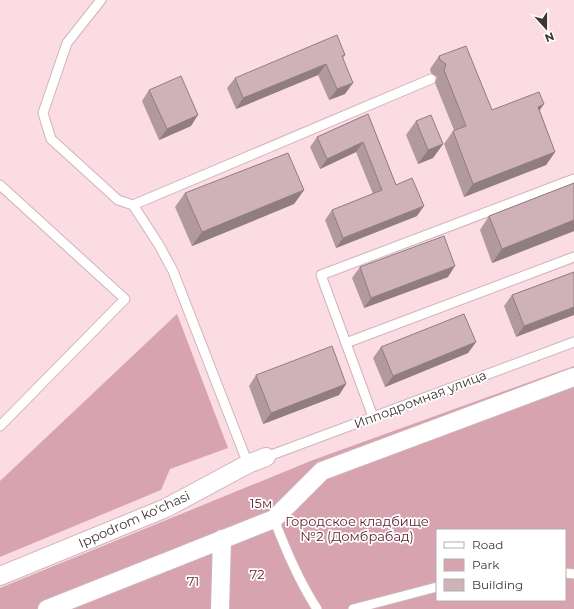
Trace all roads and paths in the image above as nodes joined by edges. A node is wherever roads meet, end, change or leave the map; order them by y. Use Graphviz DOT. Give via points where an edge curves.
graph roads {
  1 [pos="101,0"];
  2 [pos="431,79"];
  3 [pos="574,179"];
  4 [pos="0,185"];
  5 [pos="133,205"];
  6 [pos="574,257"];
  7 [pos="574,342"];
  8 [pos="346,343"];
  9 [pos="574,378"];
  10 [pos="373,417"];
  11 [pos="0,426"];
  12 [pos="266,457"];
  13 [pos="248,464"];
  14 [pos="274,519"];
  15 [pos="222,539"];
  16 [pos="0,576"];
  17 [pos="436,587"];
  18 [pos="47,609"];
  19 [pos="220,609"];
  20 [pos="317,609"];
  21 [pos="353,609"];
  1 -- 5 [label="lane" via="67,43 43,113 51,139 118,200"];
  2 -- 5 [label="lane"];
  3 -- 8 [label="lane" via="321,275"];
  4 -- 11 [label="lane" via="125,299"];
  5 -- 13 [label="lane" via="173,271"];
  6 -- 8 [label="lane"];
  7 -- 10 [label="lane, Ипподромная улица"];
  8 -- 10 [label="lane"];
  9 -- 14 [label="street" via="322,471"];
  10 -- 12 [label="lane, Ипподромная улица"];
  12 -- 13 [label="street, Ippodrom ko'chasi"];
  13 -- 16 [label="street, Ippodrom ko'chasi" via="166,508"];
  14 -- 15 [label="street"];
  14 -- 20 [label="lane" via="304,589"];
  15 -- 18 [label="street"];
  15 -- 19 [label="street"];
  17 -- 21 [label="lane"];
}
